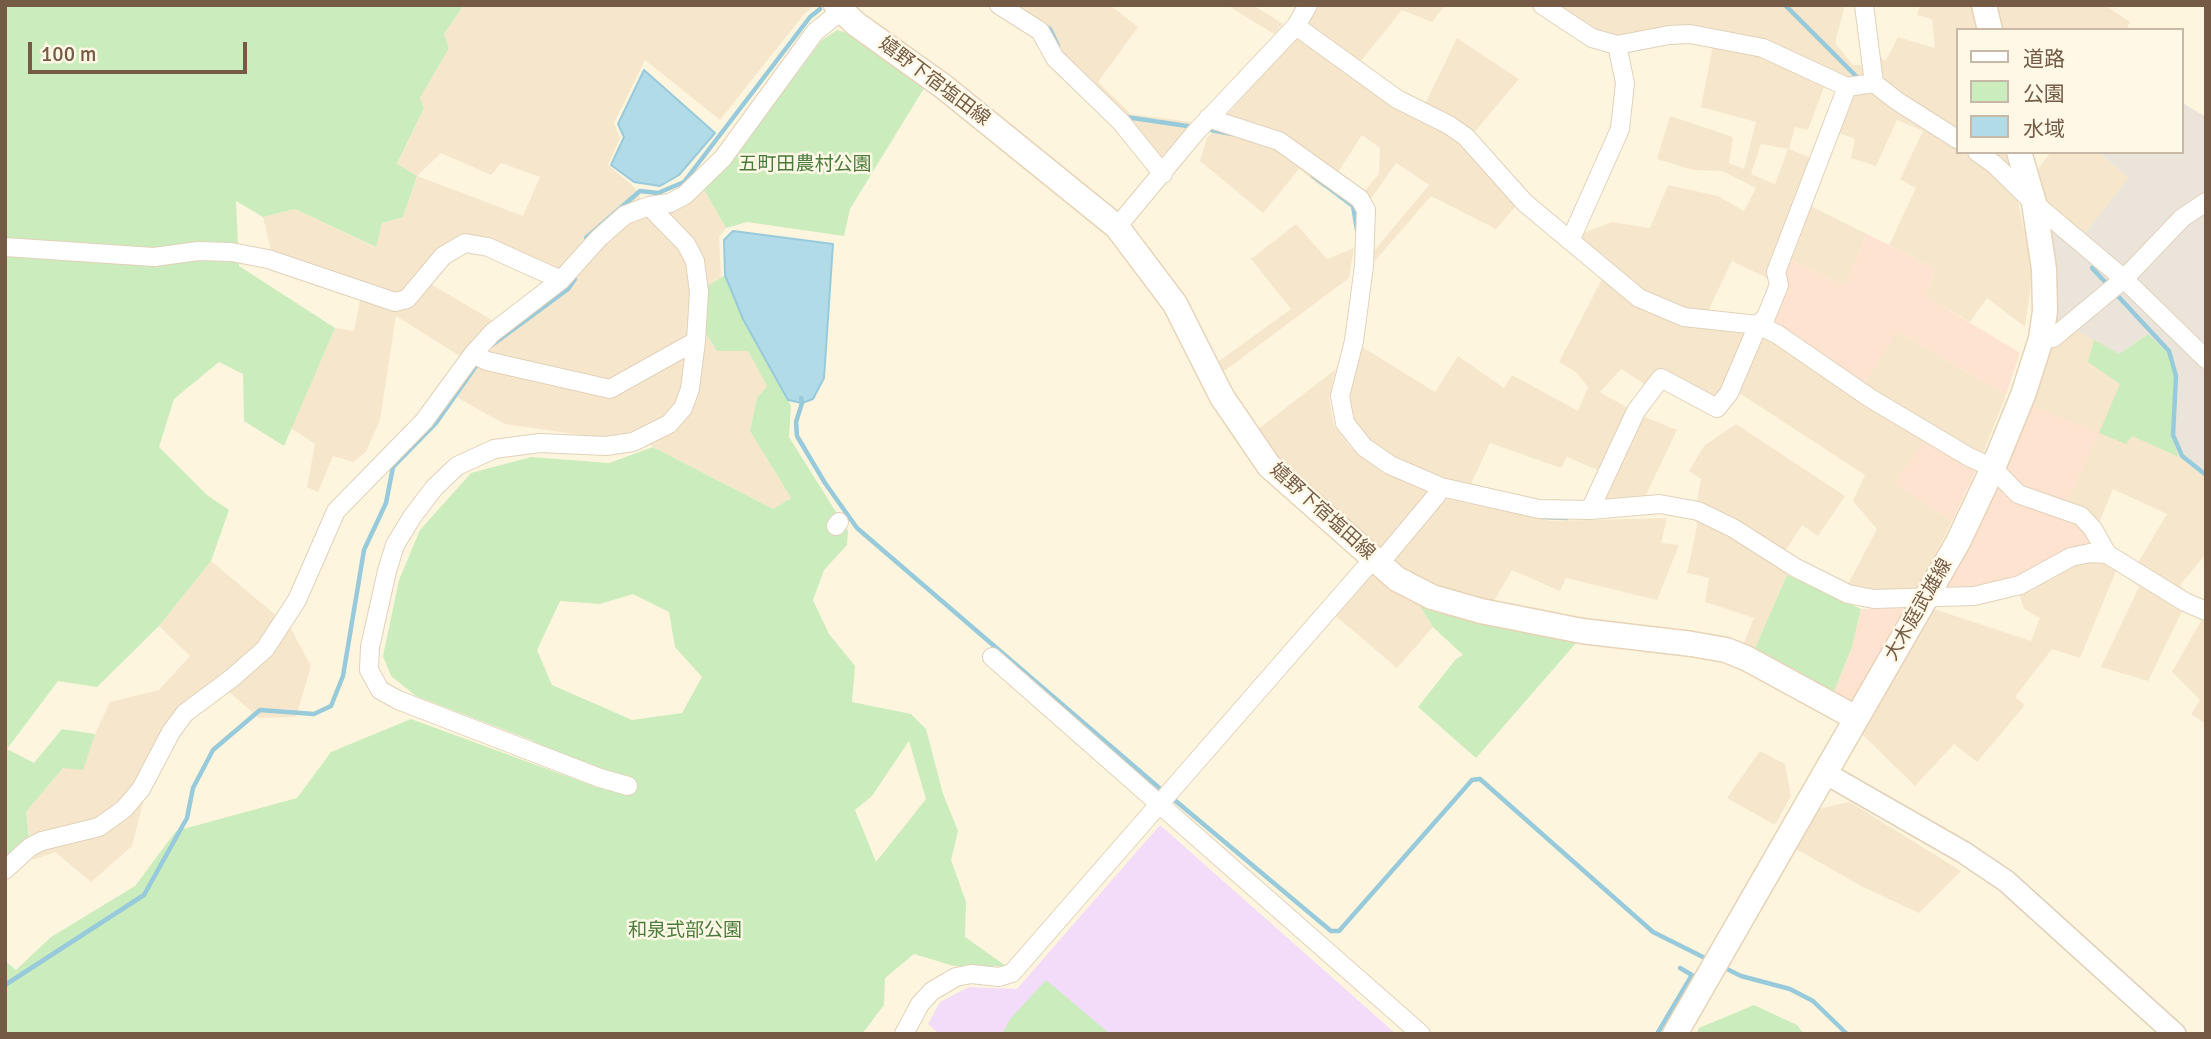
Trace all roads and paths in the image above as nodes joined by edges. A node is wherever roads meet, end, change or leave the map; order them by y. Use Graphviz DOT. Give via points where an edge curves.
graph roads {
  1 [pos="999,5"];
  2 [pos="1308,5"];
  3 [pos="1542,5"];
  4 [pos="1864,5"];
  5 [pos="1984,5"];
  6 [pos="840,7"];
  7 [pos="1296,26"];
  8 [pos="1990,28"];
  9 [pos="1617,46"];
  10 [pos="1874,83"];
  11 [pos="1847,87"];
  12 [pos="1209,118"];
  13 [pos="1955,138"];
  14 [pos="1980,154"];
  15 [pos="2020,154"];
  16 [pos="1163,174"];
  17 [pos="2206,202"];
  18 [pos="2034,203"];
  19 [pos="649,206"];
  20 [pos="1117,227"];
  21 [pos="1570,241"];
  22 [pos="5,247"];
  23 [pos="2124,279"];
  24 [pos="561,280"];
  25 [pos="1758,325"];
  26 [pos="2041,340"];
  27 [pos="696,341"];
  28 [pos="480,357"];
  29 [pos="2206,359"];
  30 [pos="1993,468"];
  31 [pos="1438,492"];
  32 [pos="1590,510"];
  33 [pos="2107,554"];
  34 [pos="1373,559"];
  35 [pos="1927,596"];
  36 [pos="2206,611"];
  37 [pos="992,657"];
  38 [pos="1856,718"];
  39 [pos="1825,773"];
  40 [pos="628,786"];
  41 [pos="1161,805"];
  42 [pos="5,870"];
  43 [pos="910,1031"];
  44 [pos="1421,1034"];
  45 [pos="1675,1034"];
  46 [pos="2175,1034"];
  1 -- 16 [label="street" via="1040,31 1055,58 1121,122"];
  2 -- 7 [label="street"];
  3 -- 9 [label="street" via="1592,38"];
  4 -- 10 [label="street"];
  5 -- 8 [label="main road"];
  6 -- 19 [label="street" via="815,32 723,158 685,195"];
  6 -- 20 [label="main road, 嬉野下宿塩田線"];
  7 -- 12 [label="street"];
  7 -- 21 [label="street" via="1396,99 1466,137 1525,204"];
  9 -- 11 [label="street" via="1690,34 1763,48"];
  9 -- 21 [label="street" via="1625,83 1620,129"];
  10 -- 11 [label="street"];
  10 -- 13 [label="street"];
  11 -- 25 [label="street" via="1776,272 1779,285"];
  12 -- 16 [label="street"];
  12 -- 31 [label="street" via="1279,141 1360,199 1366,210 1364,266 1354,341 1340,396 1345,423 1364,447"];
  14 -- 18 [label="street"];
  15 -- 18 [label="main road, 大木庭武雄線"];
  16 -- 20 [label="street"];
  17 -- 23 [label="street" via="2182,218"];
  18 -- 23 [label="street"];
  18 -- 26 [label="main road, 大木庭武雄線" via="2044,269"];
  19 -- 24 [label="street" via="625,215"];
  19 -- 27 [label="street" via="687,244 696,269"];
  20 -- 34 [label="main road, 嬉野下宿塩田線" via="1175,304 1222,397 1269,466"];
  21 -- 25 [label="street" via="1639,298 1684,317"];
  22 -- 24 [label="street" via="155,257 231,252 268,259 396,302 407,299 443,256 465,243 488,247"];
  23 -- 26 [label="street" via="2053,338"];
  23 -- 29 [label="street"];
  24 -- 28 [label="street" via="492,333"];
  25 -- 30 [label="street" via="1870,398"];
  25 -- 32 [label="street" via="1729,393 1717,408 1661,378 1636,411"];
  26 -- 30 [label="main road, 大木庭武雄線"];
  27 -- 28 [label="street" via="610,389"];
  27 -- 40 [label="street" via="690,389 683,408 669,424 633,442 606,446 540,443 494,449 457,466 419,507 396,545 370,647 369,670 380,690 398,700"];
  28 -- 42 [label="street" via="336,511 297,600 265,649 185,713 141,789 124,808 99,827 30,847"];
  30 -- 33 [label="street" via="2018,494 2081,516"];
  30 -- 35 [label="main road, 大木庭武雄線"];
  31 -- 32 [label="street" via="1539,509"];
  31 -- 34 [label="street" via="1385,557"];
  32 -- 35 [label="street" via="1660,504 1698,511 1847,594 1874,599"];
  33 -- 35 [label="street" via="2071,557 2020,585 1973,596"];
  33 -- 36 [label="street"];
  34 -- 38 [label="main road, 嬉野下宿塩田線" via="1397,579 1432,597 1481,611 1582,631 1726,650"];
  34 -- 41 [label="street"];
  35 -- 38 [label="main road, 大木庭武雄線"];
  37 -- 41 [label="street"];
  38 -- 39 [label="main road, 大木庭武雄線"];
  39 -- 45 [label="main road, 大木庭武雄線"];
  39 -- 46 [label="street" via="2006,881"];
  41 -- 43 [label="street" via="1012,974 956,977 920,1004"];
  41 -- 44 [label="street"];
}
